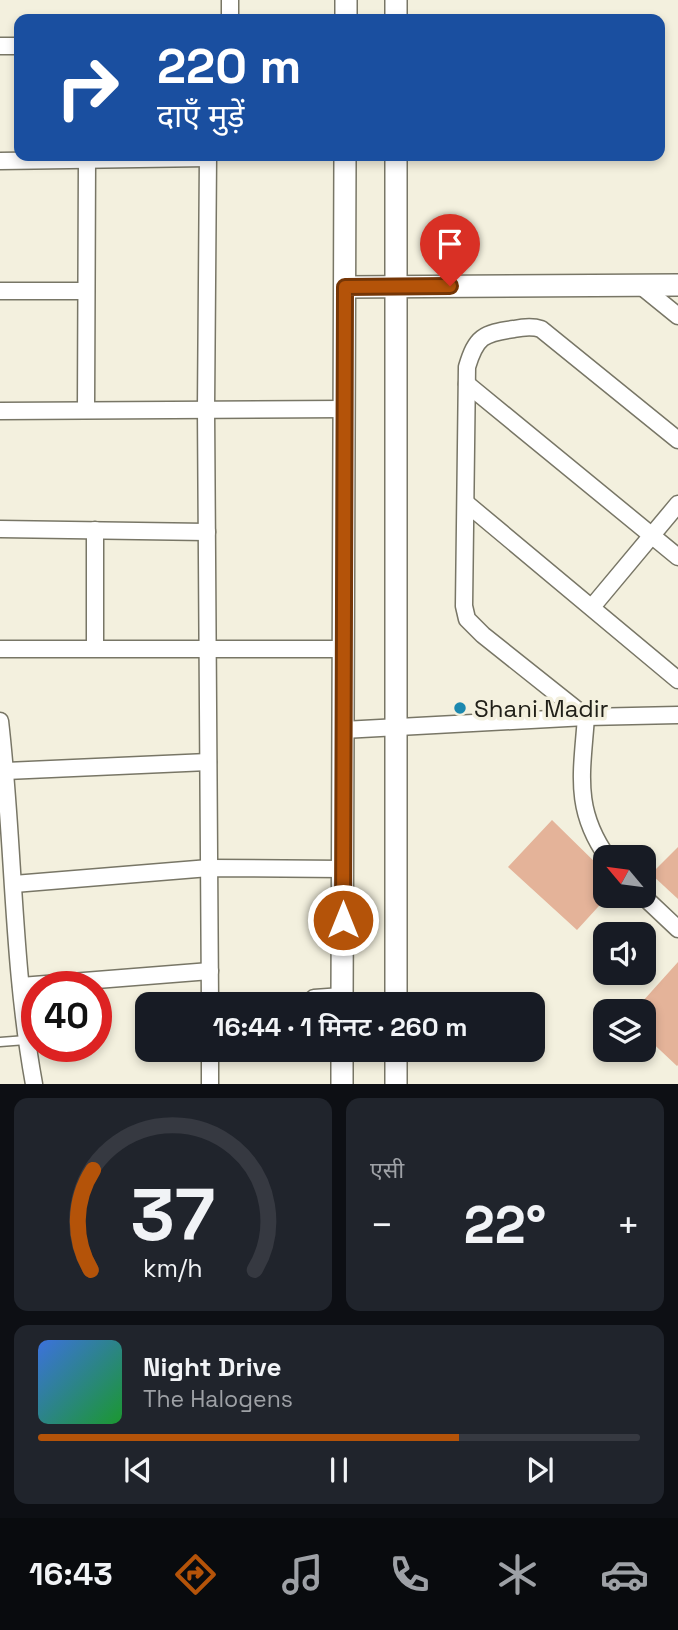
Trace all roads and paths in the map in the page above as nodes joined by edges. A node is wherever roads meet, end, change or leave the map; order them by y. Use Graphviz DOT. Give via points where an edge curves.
graph roads {
  1 [pos="87,161"];
  2 [pos="208,161"];
  3 [pos="345,161"];
  4 [pos="396,161"];
  5 [pos="678,285"];
  6 [pos="641,286"];
  7 [pos="345,287"];
  8 [pos="396,287"];
  9 [pos="86,291"];
  10 [pos="0,292"];
  11 [pos="678,316"];
  12 [pos="467,384"];
  13 [pos="86,409"];
  14 [pos="206,409"];
  15 [pos="345,410"];
  16 [pos="0,411"];
  17 [pos="678,440"];
  18 [pos="466,503"];
  19 [pos="678,503"];
  20 [pos="0,529"];
  21 [pos="95,530"];
  22 [pos="207,532"];
  23 [pos="652,535"];
  24 [pos="678,556"];
  25 [pos="592,607"];
  26 [pos="94,648"];
  27 [pos="208,648"];
  28 [pos="0,649"];
  29 [pos="344,649"];
  30 [pos="678,680"];
  31 [pos="678,715"];
  32 [pos="586,717"];
  33 [pos="0,721"];
  34 [pos="396,729"];
  35 [pos="343,730"];
  36 [pos="208,761"];
  37 [pos="6,771"];
  38 [pos="4,826"];
  39 [pos="599,845"];
  40 [pos="209,868"];
  41 [pos="343,869"];
  42 [pos="14,884"];
  43 [pos="656,908"];
  44 [pos="678,929"];
  45 [pos="210,971"];
  46 [pos="112,979"];
  47 [pos="21,986"];
  48 [pos="210,992"];
  49 [pos="342,992"];
  50 [pos="396,992"];
  51 [pos="21,1040"];
  52 [pos="0,1042"];
  53 [pos="30,1062"];
  54 [pos="210,1062"];
  55 [pos="342,1062"];
  56 [pos="396,1062"];
  57 [pos="34,1084"];
  58 [pos="210,1084"];
  59 [pos="342,1084"];
  60 [pos="396,1084"];
  1 -- 9 [label="street"];
  2 -- 14 [label="street"];
  3 -- 7 [label="street"];
  4 -- 8 [label="street"];
  5 -- 6 [label="street"];
  6 -- 8 [label="street"];
  6 -- 11 [label="street"];
  7 -- 8 [label="street"];
  7 -- 15 [label="street"];
  8 -- 34 [label="street"];
  9 -- 10 [label="street"];
  9 -- 13 [label="street"];
  12 -- 17 [label="street" via="467,367 479,339 490,332 537,327"];
  12 -- 18 [label="street"];
  12 -- 23 [label="street"];
  13 -- 14 [label="street"];
  13 -- 16 [label="street"];
  14 -- 15 [label="street"];
  14 -- 22 [label="street"];
  15 -- 29 [label="street"];
  18 -- 25 [label="street"];
  18 -- 32 [label="street" via="467,620"];
  19 -- 23 [label="street"];
  20 -- 21 [label="street"];
  21 -- 22 [label="street"];
  21 -- 26 [label="street"];
  22 -- 27 [label="street"];
  23 -- 24 [label="street"];
  23 -- 25 [label="street"];
  25 -- 30 [label="street"];
  26 -- 27 [label="street"];
  26 -- 28 [label="street"];
  27 -- 29 [label="street"];
  27 -- 36 [label="street"];
  29 -- 35 [label="street"];
  31 -- 32 [label="street"];
  32 -- 34 [label="street"];
  32 -- 39 [label="street" via="581,784 584,811"];
  33 -- 37 [label="street"];
  34 -- 35 [label="street"];
  34 -- 50 [label="street"];
  35 -- 41 [label="street"];
  36 -- 37 [label="street"];
  36 -- 40 [label="street"];
  37 -- 38 [label="street"];
  38 -- 42 [label="street"];
  40 -- 41 [label="street"];
  40 -- 42 [label="street"];
  40 -- 45 [label="street"];
  41 -- 49 [label="street"];
  42 -- 47 [label="street"];
  43 -- 44 [label="street"];
  45 -- 46 [label="street"];
  45 -- 48 [label="street"];
  51 -- 52 [label="lane"];
  53 -- 57 [label="street"];
  54 -- 58 [label="street"];
  55 -- 59 [label="street"];
  56 -- 60 [label="street"];
}
